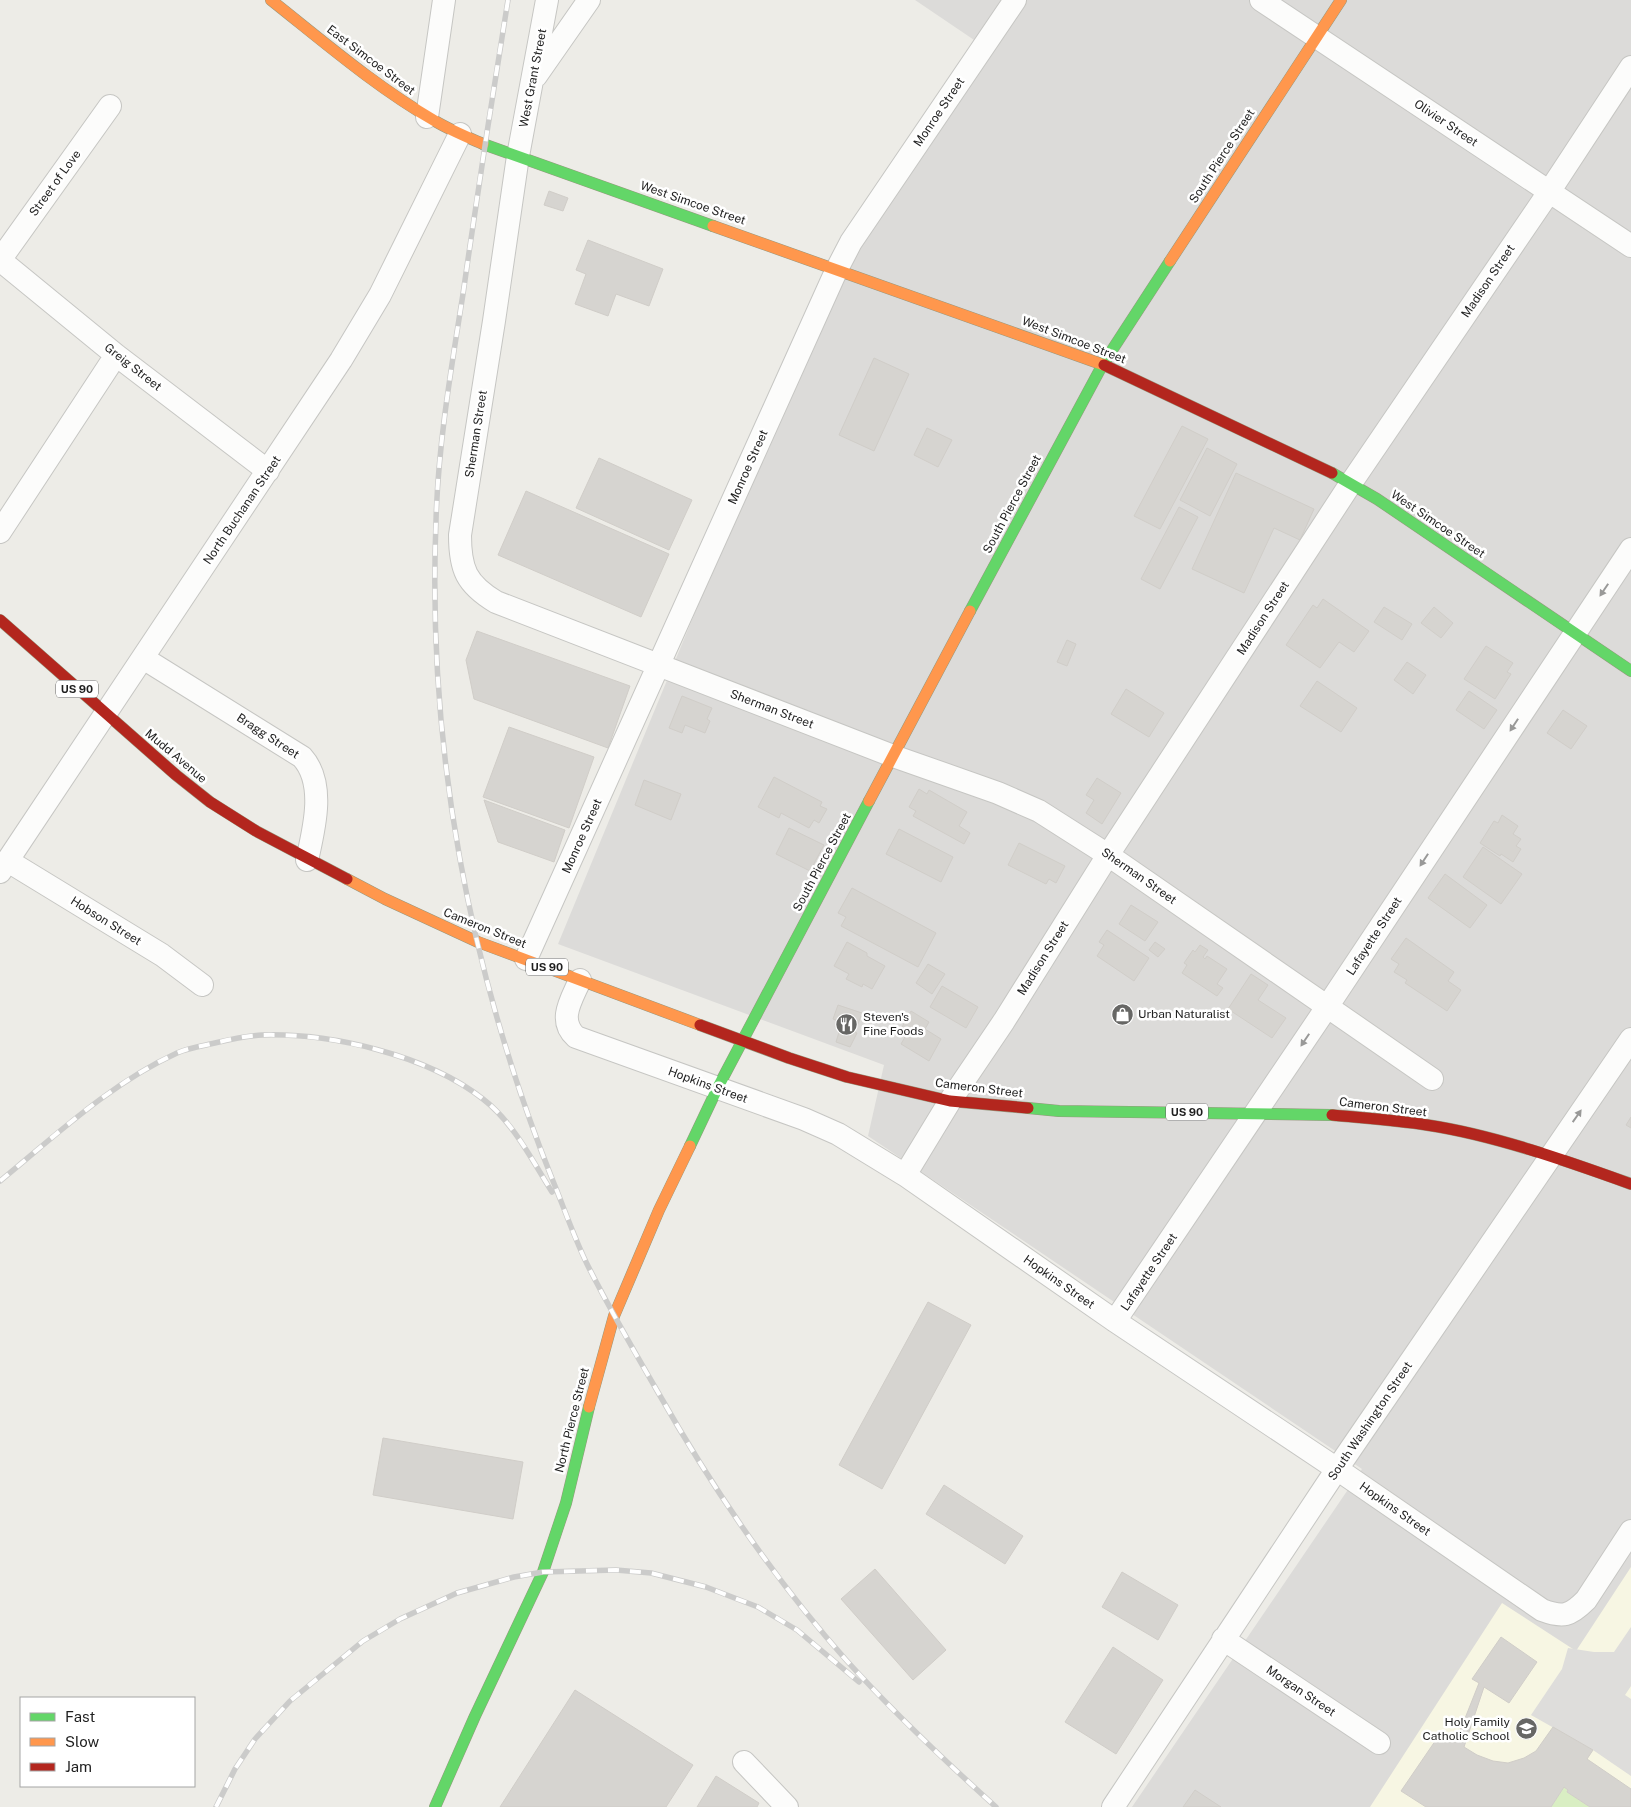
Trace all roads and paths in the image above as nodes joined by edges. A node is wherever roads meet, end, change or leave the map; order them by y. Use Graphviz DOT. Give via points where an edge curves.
graph roads {
  1 [pos="271,0"];
  2 [pos="444,0"];
  3 [pos="547,0"];
  4 [pos="589,0"];
  5 [pos="1015,0"];
  6 [pos="1261,0"];
  7 [pos="1341,0"];
  8 [pos="1316,36"];
  9 [pos="1631,68"];
  10 [pos="532,83"];
  11 [pos="110,106"];
  12 [pos="427,116"];
  13 [pos="460,134"];
  14 [pos="518,156"];
  15 [pos="1549,192"];
  16 [pos="1631,246"];
  17 [pos="0,260"];
  18 [pos="836,269"];
  19 [pos="116,355"];
  20 [pos="1103,364"];
  21 [pos="268,472"];
  22 [pos="1351,483"];
  23 [pos="0,532"];
  24 [pos="1631,549"];
  25 [pos="0,620"];
  26 [pos="1574,633"];
  27 [pos="143,658"];
  28 [pos="659,666"];
  29 [pos="1631,671"];
  30 [pos="105,714"];
  31 [pos="893,756"];
  32 [pos="1108,855"];
  33 [pos="308,860"];
  34 [pos="4,866"];
  35 [pos="354,883"];
  36 [pos="526,959"];
  37 [pos="580,980"];
  38 [pos="202,985"];
  39 [pos="1327,1007"];
  40 [pos="1631,1039"];
  41 [pos="743,1042"];
  42 [pos="1432,1079"];
  43 [pos="717,1089"];
  44 [pos="950,1101"];
  45 [pos="1255,1113"];
  46 [pos="1550,1156"];
  47 [pos="905,1175"];
  48 [pos="1631,1184"];
  49 [pos="1115,1321"];
  50 [pos="1338,1469"];
  51 [pos="1631,1531"];
  52 [pos="1223,1639"];
  53 [pos="1379,1743"];
  54 [pos="744,1762"];
  55 [pos="436,1807"];
  56 [pos="787,1807"];
  57 [pos="1113,1807"];
  1 -- 12 [label="street, East Simcoe Street" via="392,94"];
  2 -- 12 [label="street"];
  3 -- 10 [label="street, West Grant Street"];
  4 -- 10 [label="street"];
  5 -- 18 [label="street, Monroe Street"];
  6 -- 8 [label="street, Olivier Street"];
  7 -- 8 [label="street, South Pierce Street"];
  8 -- 15 [label="street, Olivier Street"];
  8 -- 20 [label="street, South Pierce Street"];
  9 -- 15 [label="street, Madison Street"];
  10 -- 14 [label="street, West Grant Street"];
  11 -- 17 [label="street, Street of Love"];
  12 -- 13 [label="street, East Simcoe Street"];
  13 -- 14 [label="street, West Simcoe Street"];
  13 -- 21 [label="street, North Buchanan Street" via="380,295"];
  14 -- 18 [label="street, West Simcoe Street"];
  14 -- 28 [label="street, Sherman Street" via="460,535 464,572 477,589 496,602"];
  15 -- 16 [label="street, Olivier Street"];
  15 -- 22 [label="street, Madison Street"];
  17 -- 19 [label="street, Greig Street"];
  18 -- 20 [label="street, West Simcoe Street"];
  18 -- 28 [label="street, Monroe Street"];
  19 -- 21 [label="street, Greig Street"];
  19 -- 23 [label="street"];
  20 -- 22 [label="street, West Simcoe Street"];
  20 -- 31 [label="street, South Pierce Street"];
  21 -- 27 [label="street, North Buchanan Street"];
  22 -- 26 [label="street, West Simcoe Street"];
  22 -- 32 [label="street, Madison Street"];
  24 -- 26 [label="street, Lafayette Street, one-way"];
  25 -- 30 [label="street, Mudd Avenue / US 90"];
  26 -- 29 [label="street, West Simcoe Street"];
  26 -- 39 [label="street, Lafayette Street, one-way"];
  27 -- 30 [label="street, North Buchanan Street"];
  27 -- 33 [label="street, Bragg Street" via="307,762 316,804"];
  28 -- 31 [label="street, Sherman Street"];
  28 -- 36 [label="street, Monroe Street"];
  30 -- 33 [label="street, Mudd Avenue / US 90" via="210,802"];
  30 -- 34 [label="street, North Buchanan Street"];
  31 -- 32 [label="street, Sherman Street" via="1022,802"];
  31 -- 41 [label="street, South Pierce Street"];
  32 -- 39 [label="street, Sherman Street"];
  32 -- 44 [label="street, Madison Street"];
  33 -- 35 [label="street, Mudd Avenue / US 90"];
  34 -- 38 [label="street, Hobson Street" via="162,955"];
  35 -- 36 [label="street, Cameron Street / US 90" via="478,942"];
  36 -- 37 [label="street, Cameron Street / US 90"];
  37 -- 41 [label="street, Cameron Street / US 90"];
  37 -- 43 [label="street, Hopkins Street" via="566,1017 566,1025 576,1037"];
  39 -- 42 [label="street, Sherman Street"];
  39 -- 45 [label="street, Lafayette Street, one-way"];
  46 -- 40 [label="street, South Washington Street, one-way"];
  41 -- 43 [label="street, North Pierce Street"];
  41 -- 44 [label="street, Cameron Street / US 90" via="847,1077"];
  43 -- 47 [label="street, Hopkins Street" via="838,1134"];
  43 -- 55 [label="street, North Pierce Street" via="659,1210 614,1316 566,1502 543,1572"];
  44 -- 45 [label="street, Cameron Street / US 90" via="1058,1111"];
  44 -- 47 [label="street, Madison Street"];
  45 -- 46 [label="street, Cameron Street / US 90" via="1330,1115 1427,1125"];
  45 -- 49 [label="street, Lafayette Street"];
  46 -- 48 [label="street, Cameron Street / US 90"];
  46 -- 50 [label="street, South Washington Street"];
  47 -- 49 [label="street, Hopkins Street"];
  49 -- 50 [label="street, Hopkins Street"];
  50 -- 51 [label="street, Hopkins Street" via="1542,1610 1554,1615 1576,1610 1586,1600"];
  50 -- 52 [label="street, South Washington Street"];
  52 -- 53 [label="street, Morgan Street"];
  52 -- 57 [label="street, South Washington Street"];
  54 -- 56 [label="street"];
}
